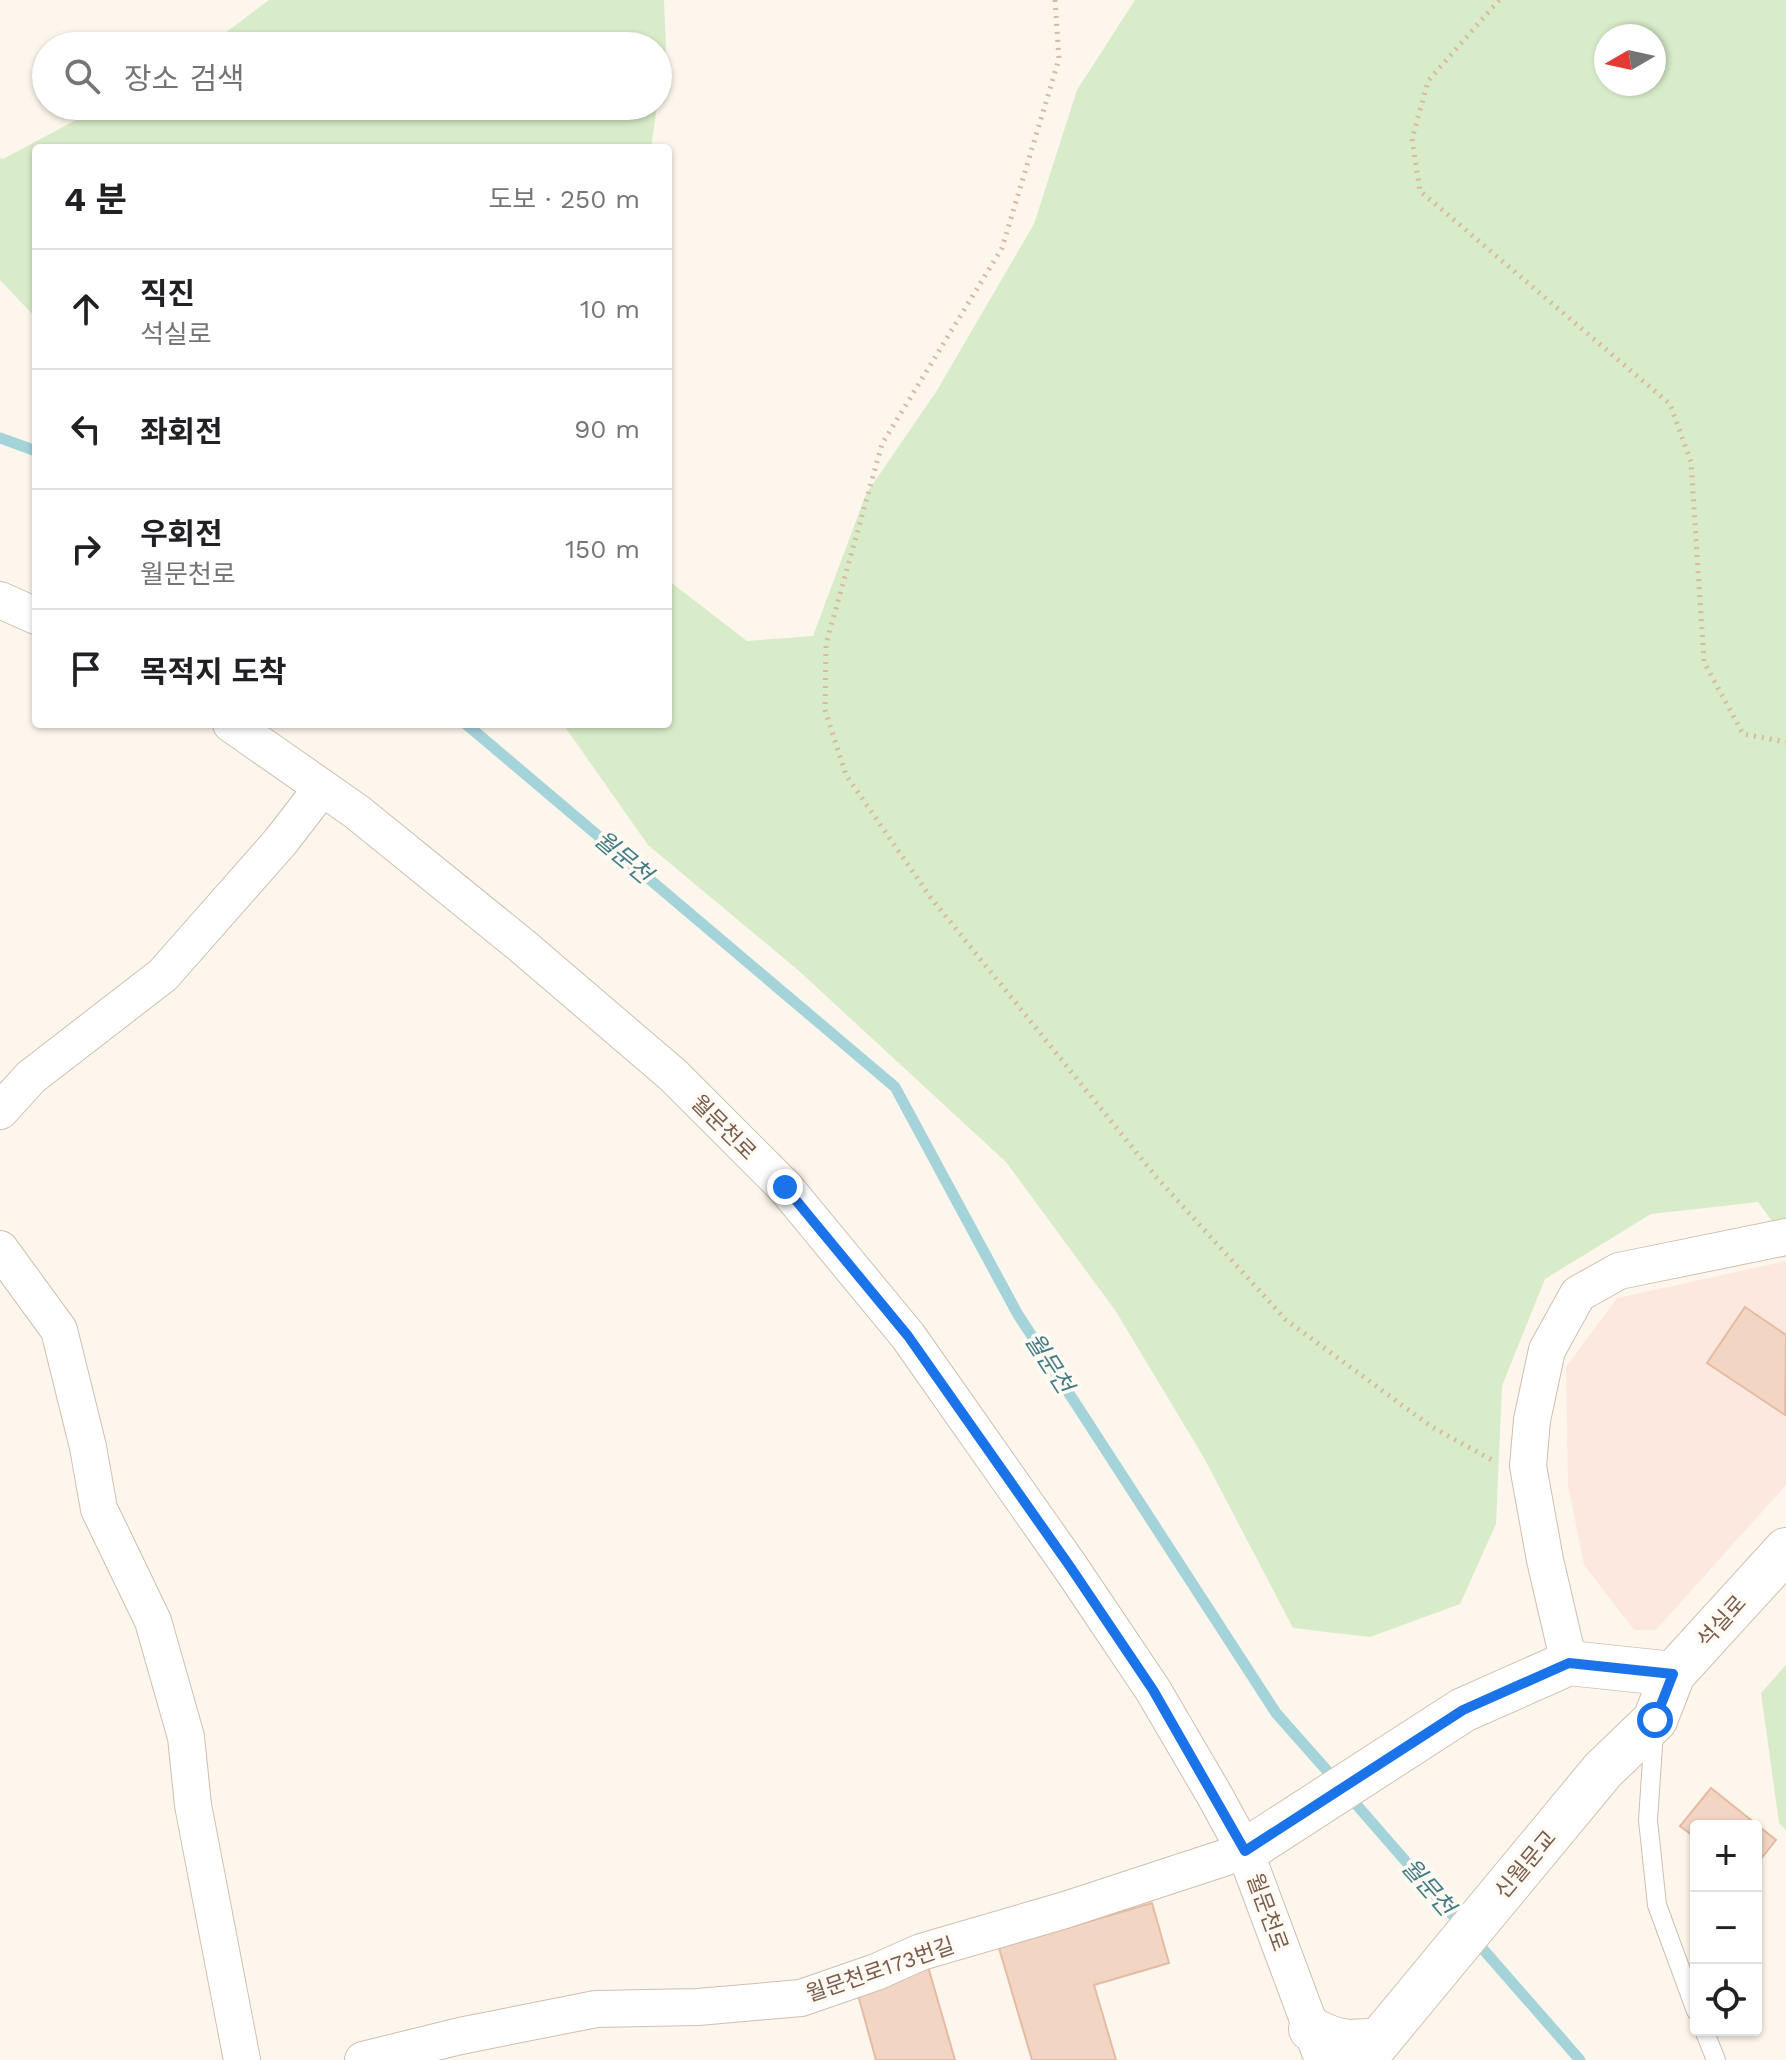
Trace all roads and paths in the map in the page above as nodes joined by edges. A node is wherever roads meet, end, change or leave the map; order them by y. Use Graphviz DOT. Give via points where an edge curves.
graph roads {
  1 [pos="1055,0"];
  2 [pos="1499,0"];
  3 [pos="0,600"];
  4 [pos="32,614"];
  5 [pos="237,728"];
  6 [pos="1786,742"];
  7 [pos="322,788"];
  8 [pos="0,1111"];
  9 [pos="1786,1237"];
  10 [pos="0,1249"];
  11 [pos="1530,1482"];
  12 [pos="1786,1550"];
  13 [pos="1569,1663"];
  14 [pos="1673,1674"];
  15 [pos="1655,1720"];
  16 [pos="1603,1770"];
  17 [pos="1260,1842"];
  18 [pos="1690,1995"];
  19 [pos="1706,2036"];
  20 [pos="1317,2044"];
  21 [pos="1376,2044"];
  22 [pos="242,2060"];
  23 [pos="363,2060"];
  24 [pos="1716,2060"];
  1 -- 11 [label="path" via="1059,59 1002,248 882,444 826,644 825,710 846,775 931,898 1157,1178 1286,1320 1432,1427"];
  2 -- 6 [label="path" via="1428,81 1412,139 1420,191 1670,404 1691,462 1704,662 1743,734"];
  3 -- 4 [label="street"];
  5 -- 7 [label="street, 월문천로"];
  7 -- 8 [label="street" via="163,975 31,1077"];
  7 -- 17 [label="street, 월문천로" via="521,945 673,1075 785,1187 908,1336"];
  9 -- 11 [label="street" via="1619,1271 1578,1294 1547,1350 1532,1420"];
  10 -- 22 [label="street" via="59,1330 99,1509 153,1621 186,1737 193,1805"];
  11 -- 13 [label="street"];
  12 -- 14 [label="street, 석실로"];
  13 -- 14 [label="street"];
  13 -- 17 [label="street" via="1463,1710"];
  14 -- 15 [label="street, 석실로"];
  15 -- 16 [label="street, 석실로"];
  15 -- 18 [label="lane" via="1648,1820 1657,1905"];
  16 -- 21 [label="street, 신월문교"];
  17 -- 20 [label="street, 월문천로"];
  17 -- 23 [label="street, 월문천로173번길" via="1065,1910 921,1952 801,1998 596,2009"];
  19 -- 24 [label="lane"];
  20 -- 21 [label="street"];
}
